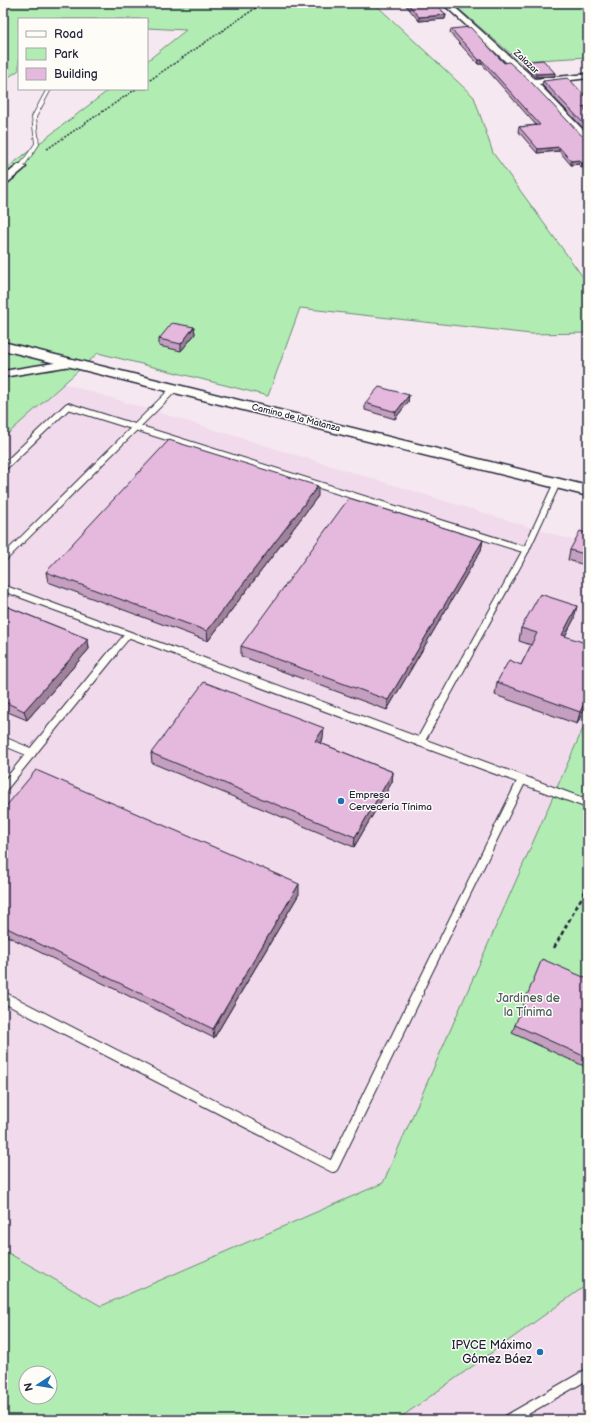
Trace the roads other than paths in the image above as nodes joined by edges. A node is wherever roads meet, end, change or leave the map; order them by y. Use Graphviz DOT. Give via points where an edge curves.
graph roads {
  1 [pos="446,3"];
  2 [pos="588,76"];
  3 [pos="533,82"];
  4 [pos="48,90"];
  5 [pos="588,140"];
  6 [pos="21,167"];
  7 [pos="3,182"];
  8 [pos="3,346"];
  9 [pos="73,363"];
  10 [pos="3,374"];
  11 [pos="175,388"];
  12 [pos="136,427"];
  13 [pos="3,468"];
  14 [pos="557,483"];
  15 [pos="588,491"];
  16 [pos="526,550"];
  17 [pos="3,559"];
  18 [pos="3,588"];
  19 [pos="128,635"];
  20 [pos="3,741"];
  21 [pos="420,742"];
  22 [pos="32,752"];
  23 [pos="522,780"];
  24 [pos="3,788"];
  25 [pos="588,804"];
  26 [pos="3,997"];
  27 [pos="588,1374"];
  28 [pos="508,1420"];
  1 -- 3 [label="street, Zalazar"];
  2 -- 3 [label="street"];
  3 -- 5 [label="street, Zalazar"];
  4 -- 6 [label="lane" via="34,117 37,144"];
  6 -- 7 [label="street"];
  8 -- 9 [label="street, Camino de la Matanza"];
  9 -- 10 [label="street"];
  9 -- 11 [label="street, Camino de la Matanza"];
  11 -- 12 [label="lane"];
  11 -- 14 [label="street, Camino de la Matanza"];
  12 -- 13 [label="lane" via="68,406"];
  12 -- 16 [label="lane"];
  12 -- 17 [label="lane"];
  14 -- 15 [label="street, Camino de la Matanza"];
  14 -- 16 [label="lane"];
  16 -- 21 [label="lane"];
  18 -- 19 [label="lane"];
  19 -- 21 [label="lane"];
  19 -- 22 [label="lane"];
  20 -- 22 [label="lane"];
  21 -- 23 [label="lane"];
  22 -- 24 [label="lane"];
  23 -- 25 [label="lane"];
  23 -- 26 [label="lane" via="333,1168"];
  27 -- 28 [label="lane"];
}
